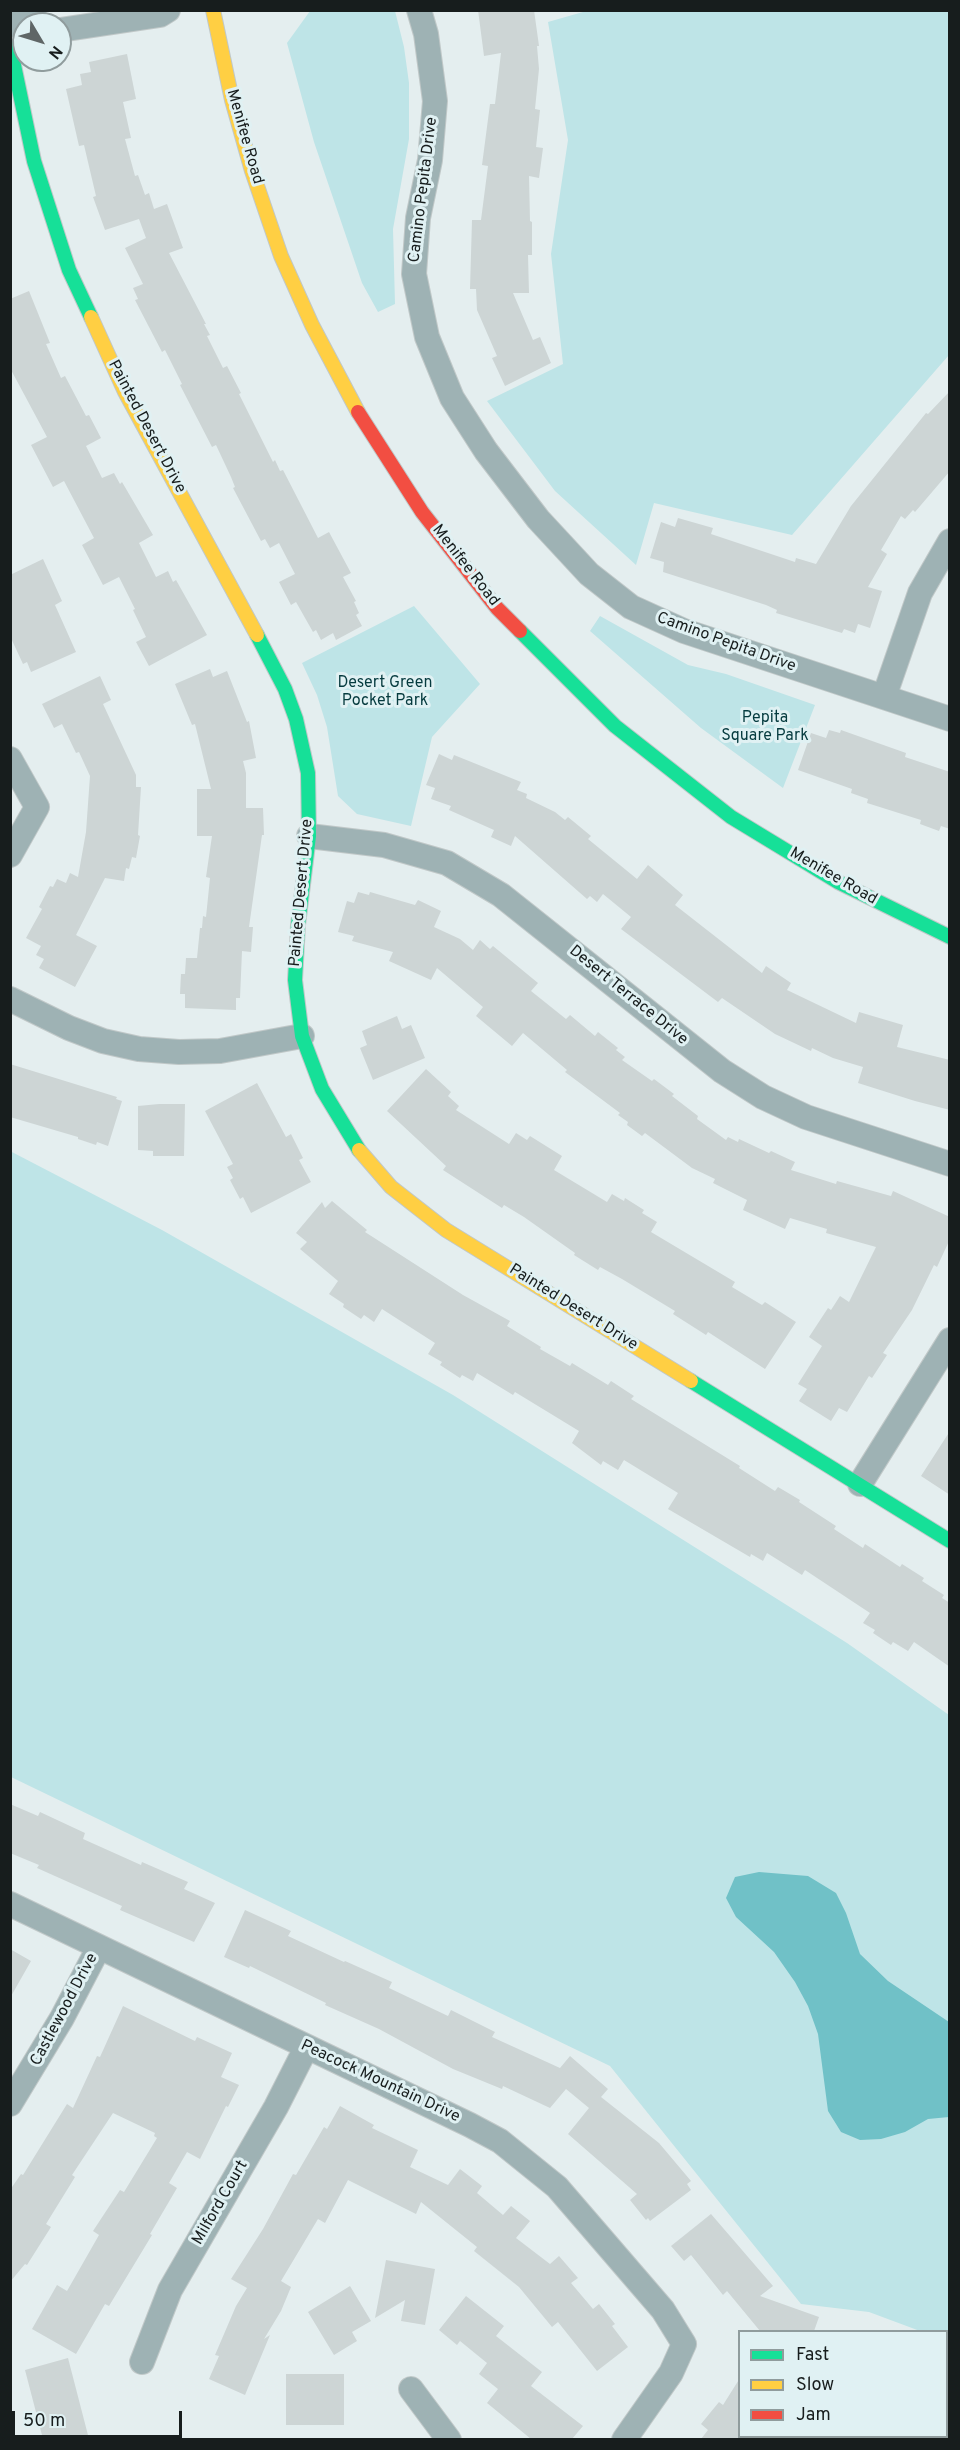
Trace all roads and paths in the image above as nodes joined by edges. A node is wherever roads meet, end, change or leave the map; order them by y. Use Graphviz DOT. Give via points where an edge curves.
graph roads {
  1 [pos="34,10"];
  2 [pos="168,10"];
  3 [pos="213,10"];
  4 [pos="419,10"];
  5 [pos="10,26"];
  6 [pos="72,28"];
  7 [pos="10,46"];
  8 [pos="950,541"];
  9 [pos="884,697"];
  10 [pos="950,720"];
  11 [pos="10,759"];
  12 [pos="309,836"];
  13 [pos="10,855"];
  14 [pos="950,937"];
  15 [pos="10,999"];
  16 [pos="302,1036"];
  17 [pos="950,1164"];
  18 [pos="950,1340"];
  19 [pos="860,1484"];
  20 [pos="950,1541"];
  21 [pos="10,1904"];
  22 [pos="99,1947"];
  23 [pos="306,2048"];
  24 [pos="10,2104"];
  25 [pos="142,2362"];
  26 [pos="411,2389"];
  27 [pos="449,2439"];
  28 [pos="624,2439"];
  1 -- 5 [label="street"];
  2 -- 6 [label="street" via="160,15"];
  3 -- 14 [label="street, Menifee Road" via="252,171 281,256 312,325 372,436 422,512 497,608 615,726 731,817 838,882"];
  4 -- 9 [label="street, Camino Pepita Drive" via="435,101 414,274 427,337 452,398 486,451 538,519 589,574 631,607 684,631"];
  7 -- 12 [label="street, Painted Desert Drive" via="34,160 69,270 125,392 285,689 308,773"];
  8 -- 9 [label="street" via="920,593"];
  9 -- 10 [label="street, Camino Pepita Drive"];
  11 -- 13 [label="street" via="37,807"];
  12 -- 16 [label="street, Painted Desert Drive" via="296,951"];
  12 -- 17 [label="street, Desert Terrace Drive" via="384,845 447,864 501,895 722,1071 763,1097 806,1117"];
  15 -- 16 [label="street" via="69,1028 139,1049 220,1051"];
  16 -- 19 [label="street, Painted Desert Drive" via="322,1089 350,1138 378,1173 415,1206 467,1243"];
  18 -- 19 [label="street"];
  19 -- 20 [label="street, Painted Desert Drive"];
  21 -- 22 [label="street, Peacock Mountain Drive"];
  22 -- 23 [label="street, Peacock Mountain Drive"];
  22 -- 24 [label="street, Castlewood Drive"];
  23 -- 25 [label="street, Milford Court" via="170,2290"];
  23 -- 28 [label="street, Peacock Mountain Drive" via="500,2141 557,2187 663,2310 684,2344 671,2373"];
  26 -- 27 [label="street"];
}
